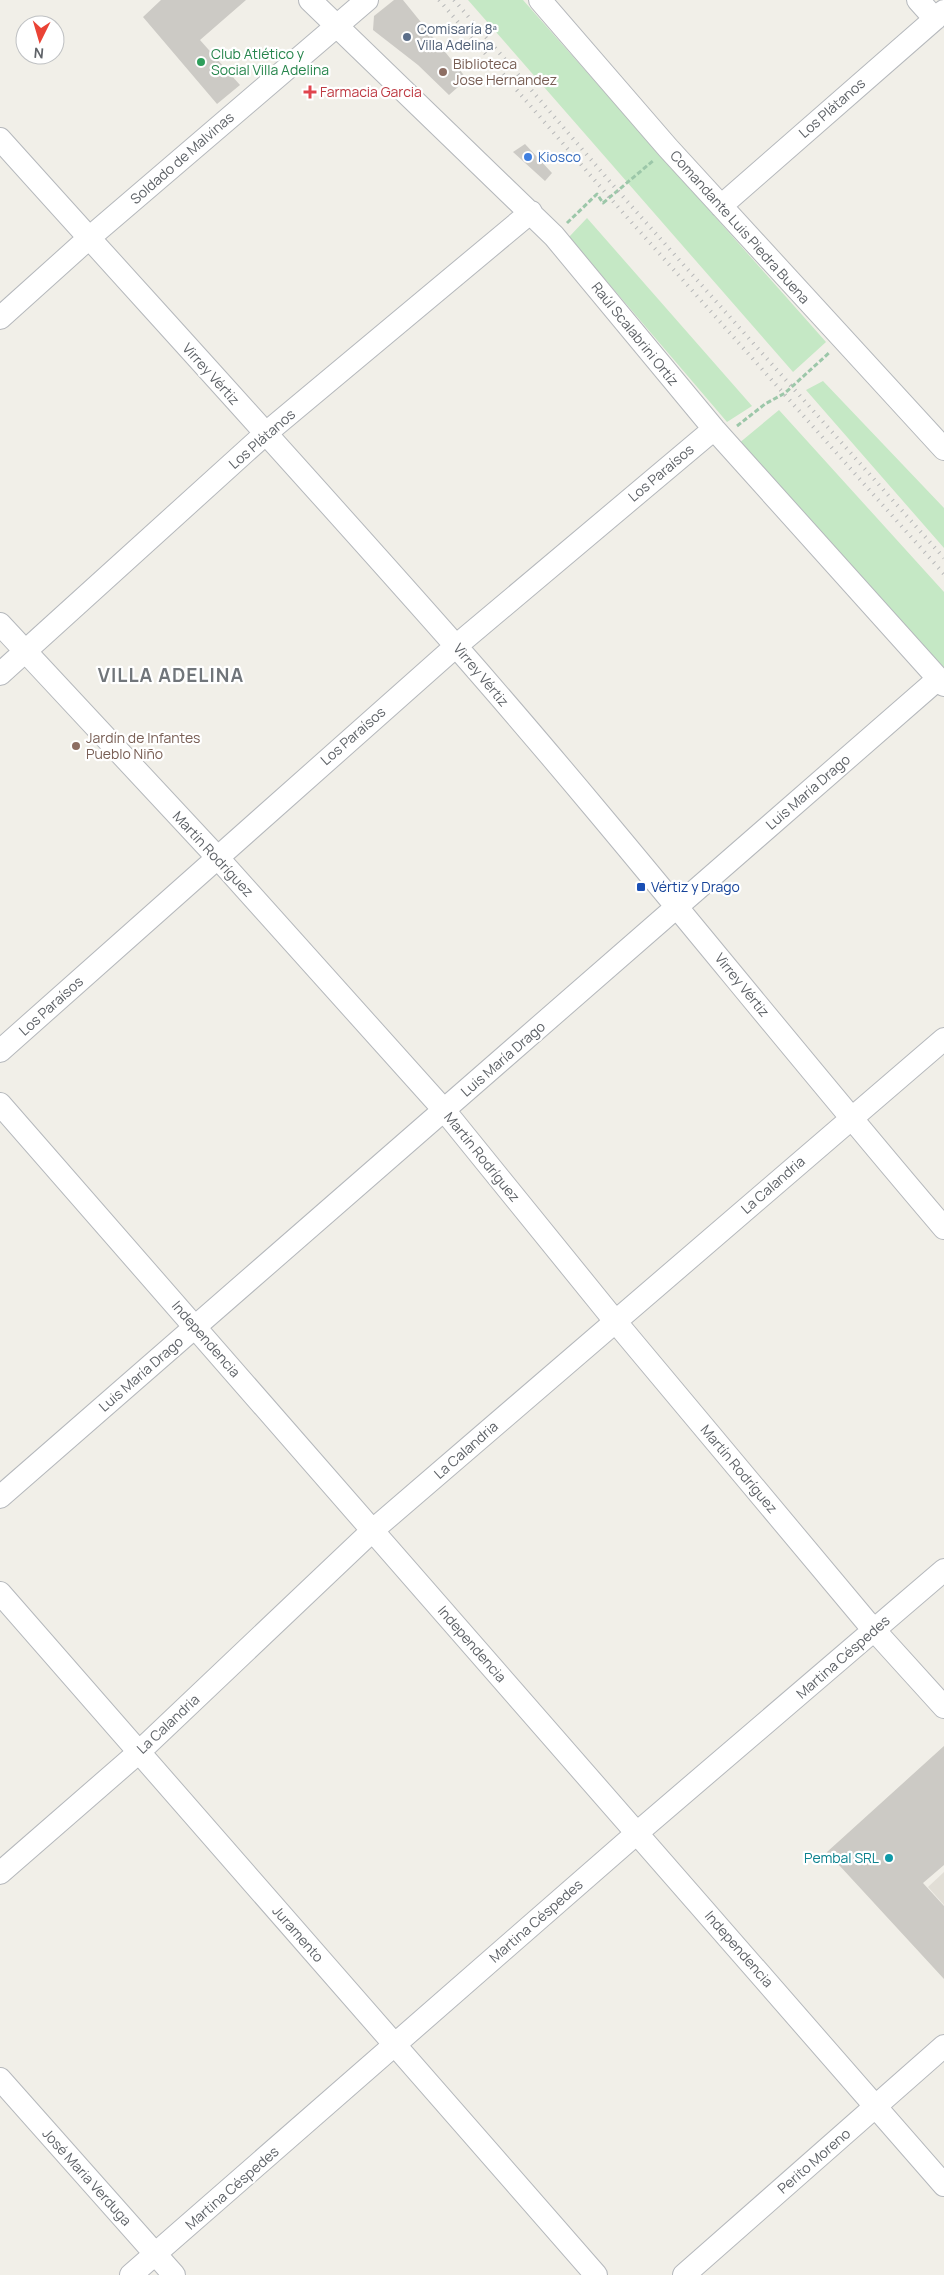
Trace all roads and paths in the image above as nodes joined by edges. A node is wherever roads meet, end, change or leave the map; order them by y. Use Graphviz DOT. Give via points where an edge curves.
graph roads {
  1 [pos="310,0"];
  2 [pos="318,0"];
  3 [pos="540,0"];
  4 [pos="918,0"];
  5 [pos="361,5"];
  6 [pos="939,15"];
  7 [pos="336,26"];
  8 [pos="0,139"];
  9 [pos="668,148"];
  10 [pos="721,206"];
  11 [pos="531,212"];
  12 [pos="554,236"];
  13 [pos="89,238"];
  14 [pos="0,318"];
  15 [pos="844,340"];
  16 [pos="266,434"];
  17 [pos="718,434"];
  18 [pos="944,449"];
  19 [pos="0,624"];
  20 [pos="456,646"];
  21 [pos="25,652"];
  22 [pos="0,674"];
  23 [pos="941,682"];
  24 [pos="217,857"];
  25 [pos="677,907"];
  26 [pos="944,1039"];
  27 [pos="0,1051"];
  28 [pos="0,1104"];
  29 [pos="444,1110"];
  30 [pos="851,1118"];
  31 [pos="944,1228"];
  32 [pos="615,1321"];
  33 [pos="195,1326"];
  34 [pos="0,1497"];
  35 [pos="373,1530"];
  36 [pos="944,1570"];
  37 [pos="0,1593"];
  38 [pos="874,1630"];
  39 [pos="944,1707"];
  40 [pos="139,1752"];
  41 [pos="637,1832"];
  42 [pos="0,1873"];
  43 [pos="395,2045"];
  44 [pos="944,2046"];
  45 [pos="0,2079"];
  46 [pos="876,2106"];
  47 [pos="944,2185"];
  48 [pos="156,2254"];
  49 [pos="131,2275"];
  50 [pos="174,2275"];
  51 [pos="596,2275"];
  52 [pos="684,2275"];
  1 -- 7 [label="street, Raúl Scalabrini Ortíz"];
  2 -- 5 [label="street" via="326,10 345,16"];
  3 -- 9 [label="street, Comandante Luis Piedra Buena"];
  4 -- 6 [label="street"];
  5 -- 7 [label="street, Soldado de Malvinas"];
  6 -- 10 [label="street, Los Plátanos"];
  7 -- 11 [label="street, Raúl Scalabrini Ortíz"];
  7 -- 13 [label="street, Soldado de Malvinas"];
  8 -- 13 [label="street, Virrey Vértiz"];
  9 -- 10 [label="street, Comandante Luis Piedra Buena"];
  9 -- 12 [label="path" via="603,203 597,194"];
  10 -- 15 [label="street, Comandante Luis Piedra Buena"];
  11 -- 12 [label="street, Raúl Scalabrini Ortíz"];
  11 -- 16 [label="street, Los Plátanos"];
  12 -- 17 [label="street, Raúl Scalabrini Ortíz"];
  13 -- 14 [label="street, Soldado de Malvinas"];
  13 -- 16 [label="street, Virrey Vértiz"];
  15 -- 17 [label="path" via="785,393"];
  15 -- 18 [label="street, Comandante Luis Piedra Buena"];
  16 -- 20 [label="street, Virrey Vértiz"];
  16 -- 21 [label="street, Los Plátanos"];
  17 -- 20 [label="street, Los Paraísos"];
  17 -- 23 [label="street, Raúl Scalabrini Ortíz"];
  19 -- 21 [label="street, Martín Rodríguez"];
  20 -- 24 [label="street, Los Paraísos"];
  20 -- 25 [label="street, Virrey Vértiz"];
  21 -- 22 [label="street, Los Plátanos"];
  21 -- 24 [label="street, Martín Rodríguez"];
  23 -- 25 [label="street, Luis María Drago"];
  24 -- 27 [label="street, Los Paraísos"];
  24 -- 29 [label="street, Martín Rodríguez"];
  25 -- 29 [label="street, Luis María Drago"];
  25 -- 30 [label="street, Virrey Vértiz"];
  26 -- 30 [label="street, La Calandria"];
  28 -- 33 [label="street, Independencia"];
  29 -- 32 [label="street, Martín Rodríguez"];
  29 -- 33 [label="street, Luis María Drago"];
  30 -- 31 [label="street, Virrey Vértiz"];
  30 -- 32 [label="street, La Calandria"];
  32 -- 35 [label="street, La Calandria"];
  32 -- 38 [label="street, Martín Rodríguez"];
  33 -- 34 [label="street, Luis María Drago"];
  33 -- 35 [label="street, Independencia"];
  35 -- 40 [label="street, La Calandria"];
  35 -- 41 [label="street, Independencia"];
  36 -- 38 [label="street, Martina Céspedes"];
  37 -- 40 [label="street, Juramento"];
  38 -- 39 [label="street, Martín Rodríguez"];
  38 -- 41 [label="street, Martina Céspedes"];
  40 -- 42 [label="street, La Calandria"];
  40 -- 43 [label="street, Juramento"];
  41 -- 43 [label="street, Martina Céspedes"];
  41 -- 46 [label="street, Independencia"];
  43 -- 48 [label="street, Martina Céspedes"];
  43 -- 51 [label="street, Juramento"];
  44 -- 46 [label="street, Perito Moreno"];
  45 -- 48 [label="street, José Maria Verduga"];
  46 -- 47 [label="street, Independencia"];
  46 -- 52 [label="street, Perito Moreno"];
  48 -- 49 [label="street, Martina Céspedes"];
  48 -- 50 [label="street, José Maria Verduga"];
}
